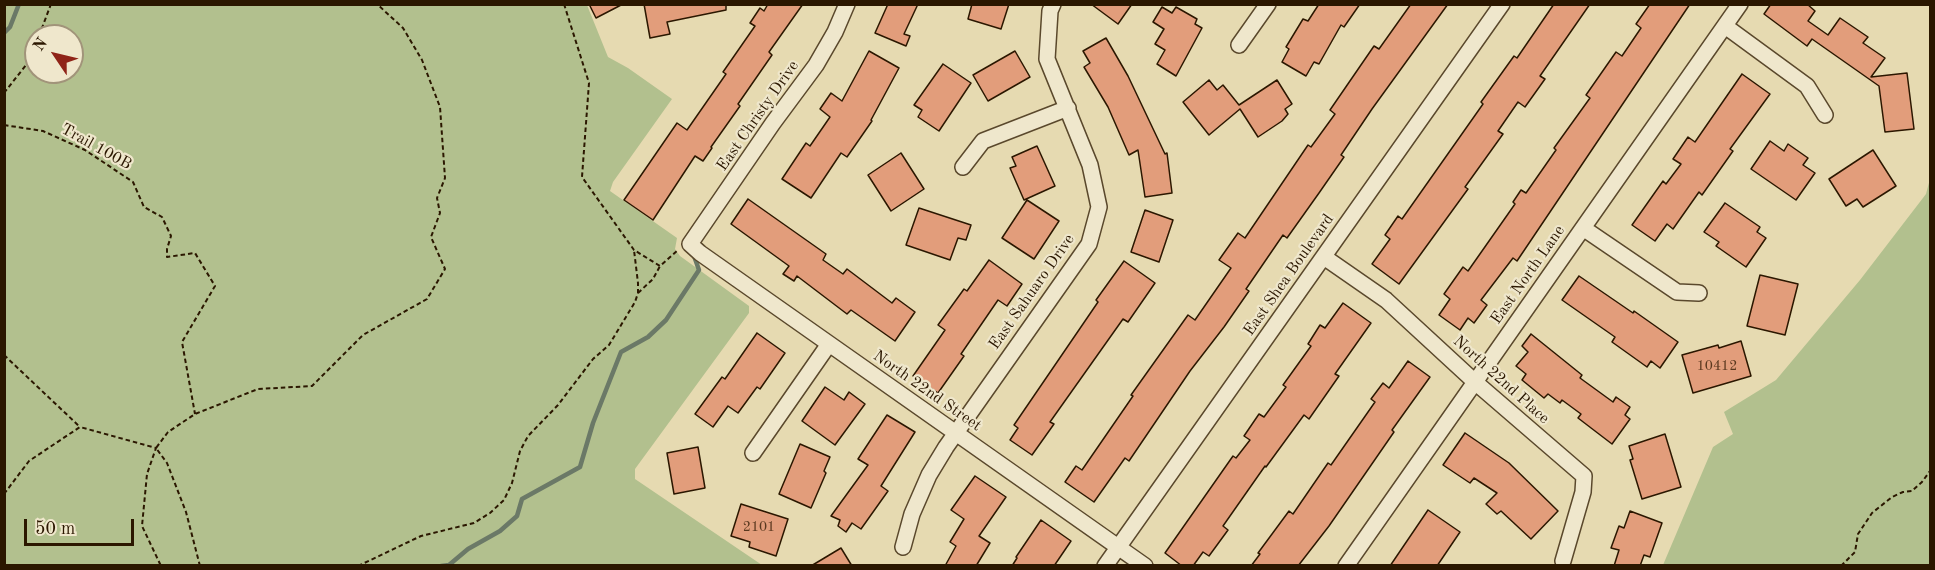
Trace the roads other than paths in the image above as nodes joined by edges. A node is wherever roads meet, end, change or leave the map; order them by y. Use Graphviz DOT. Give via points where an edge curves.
graph roads {
  1 [pos="847,4"];
  2 [pos="1053,4"];
  3 [pos="1268,4"];
  4 [pos="1502,4"];
  5 [pos="1740,4"];
  6 [pos="1725,26"];
  7 [pos="1239,45"];
  8 [pos="1068,108"];
  9 [pos="1825,115"];
  10 [pos="963,167"];
  11 [pos="1583,228"];
  12 [pos="690,244"];
  13 [pos="1324,257"];
  14 [pos="1699,293"];
  15 [pos="830,344"];
  16 [pos="1475,382"];
  17 [pos="955,433"];
  18 [pos="753,453"];
  19 [pos="903,547"];
  20 [pos="1119,547"];
  21 [pos="1563,561"];
  22 [pos="1105,566"];
  23 [pos="1145,566"];
  24 [pos="1346,566"];
  1 -- 12 [label="street, East Christy Drive" via="816,65"];
  2 -- 8 [label="street, East Sahuaro Drive" via="1047,59"];
  3 -- 7 [label="street"];
  4 -- 13 [label="street, East Shea Boulevard"];
  5 -- 6 [label="street, East North Lane"];
  6 -- 9 [label="street" via="1807,86"];
  6 -- 11 [label="street, East North Lane"];
  8 -- 10 [label="street" via="983,141"];
  8 -- 17 [label="street, East Sahuaro Drive" via="1090,165 1099,207 1089,244"];
  11 -- 14 [label="street" via="1677,292"];
  11 -- 16 [label="street, East North Lane"];
  12 -- 15 [label="street, North 22nd Street"];
  13 -- 16 [label="street, North 22nd Place" via="1386,300"];
  13 -- 20 [label="street, East Shea Boulevard"];
  15 -- 17 [label="street, North 22nd Street"];
  15 -- 18 [label="street"];
  16 -- 21 [label="street, North 22nd Place" via="1584,477"];
  16 -- 24 [label="street, East North Lane"];
  17 -- 19 [label="street, East Sahuaro Drive" via="928,475"];
  17 -- 20 [label="street, North 22nd Street"];
  20 -- 22 [label="street, East Shea Boulevard"];
  20 -- 23 [label="street, North 22nd Street"];
}
